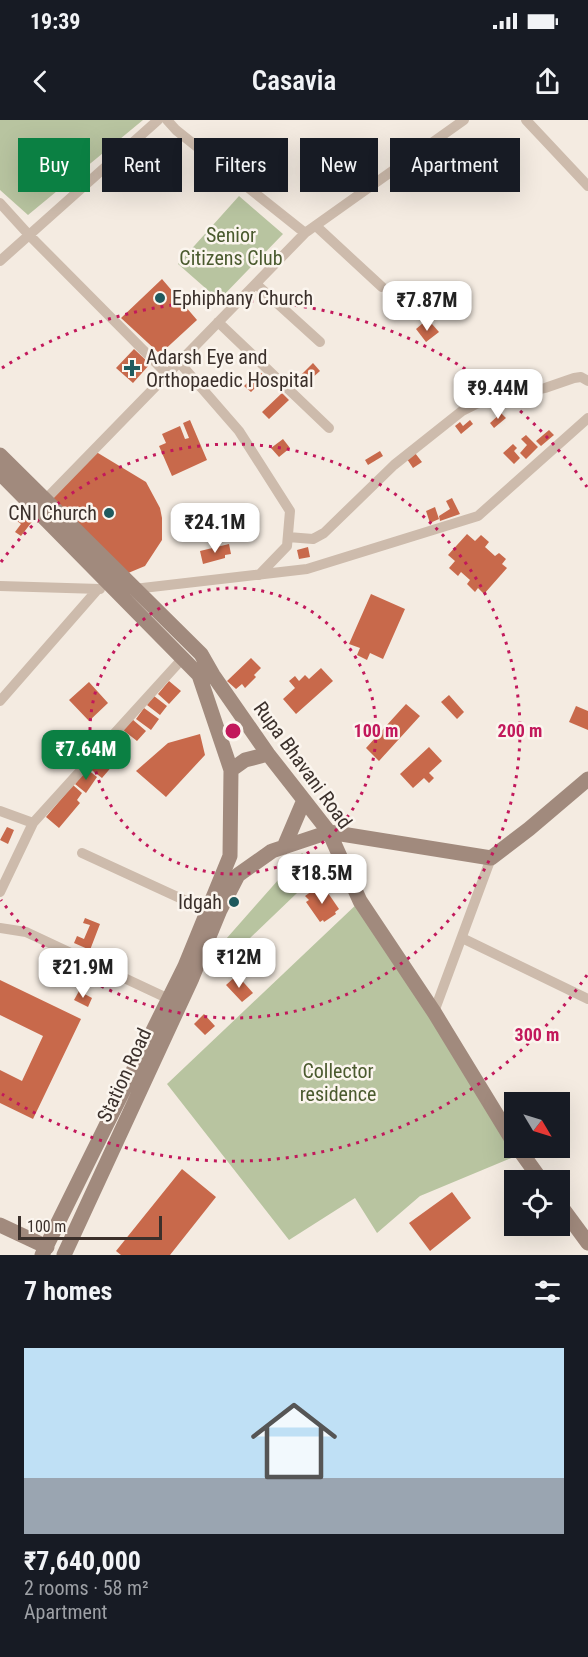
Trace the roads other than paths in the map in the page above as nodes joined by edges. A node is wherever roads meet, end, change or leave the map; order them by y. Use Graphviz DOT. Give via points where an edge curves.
graph roads {
  1 [pos="158,120"];
  2 [pos="167,120"];
  3 [pos="464,120"];
  4 [pos="526,120"];
  5 [pos="588,186"];
  6 [pos="0,203"];
  7 [pos="316,226"];
  8 [pos="305,233"];
  9 [pos="29,235"];
  10 [pos="0,261"];
  11 [pos="256,284"];
  12 [pos="382,286"];
  13 [pos="218,322"];
  14 [pos="320,342"];
  15 [pos="179,362"];
  16 [pos="167,374"];
  17 [pos="588,381"];
  18 [pos="588,418"];
  19 [pos="329,428"];
  20 [pos="0,455"];
  21 [pos="0,473"];
  22 [pos="45,500"];
  23 [pos="288,537"];
  24 [pos="259,575"];
  25 [pos="0,586"];
  26 [pos="105,589"];
  27 [pos="134,589"];
  28 [pos="183,658"];
  29 [pos="0,701"];
  30 [pos="268,754"];
  31 [pos="231,770"];
  32 [pos="588,779"];
  33 [pos="304,800"];
  34 [pos="0,811"];
  35 [pos="33,823"];
  36 [pos="329,832"];
  37 [pos="284,847"];
  38 [pos="82,853"];
  39 [pos="491,858"];
  40 [pos="0,892"];
  41 [pos="208,911"];
  42 [pos="0,928"];
  43 [pos="462,938"];
  44 [pos="169,999"];
  45 [pos="588,999"];
  46 [pos="434,1012"];
  47 [pos="504,1127"];
  48 [pos="570,1219"];
  49 [pos="0,1224"];
  50 [pos="588,1243"];
  51 [pos="49,1252"];
  52 [pos="64,1255"];
  1 -- 9 [label="street"];
  2 -- 8 [label="street"];
  3 -- 7 [label="street"];
  4 -- 5 [label="street"];
  6 -- 9 [label="street"];
  7 -- 8 [label="street"];
  7 -- 12 [label="street"];
  8 -- 11 [label="street"];
  9 -- 10 [label="street"];
  9 -- 16 [label="street"];
  11 -- 13 [label="street"];
  11 -- 14 [label="street"];
  13 -- 15 [label="street"];
  13 -- 19 [label="street"];
  15 -- 16 [label="street"];
  15 -- 23 [label="street" via="239,431 290,511"];
  16 -- 22 [label="street"];
  17 -- 23 [label="street" via="574,378 462,411 394,465 324,533 313,539"];
  18 -- 24 [label="street" via="478,516 307,569"];
  20 -- 22 [label="main road, Rupa Bhavani Road"];
  21 -- 26 [label="main road"];
  22 -- 27 [label="main road, Rupa Bhavani Road"];
  23 -- 24 [label="street" via="286,546"];
  24 -- 27 [label="street"];
  25 -- 26 [label="street"];
  26 -- 28 [label="main road"];
  26 -- 29 [label="street"];
  27 -- 30 [label="main road, Rupa Bhavani Road" via="201,654"];
  28 -- 31 [label="main road" via="199,675"];
  28 -- 35 [label="street"];
  30 -- 31 [label="main road" via="245,760"];
  30 -- 33 [label="main road, Rupa Bhavani Road"];
  31 -- 41 [label="main road" via="230,856"];
  32 -- 39 [label="main road"];
  33 -- 36 [label="main road, Rupa Bhavani Road"];
  33 -- 37 [label="main road"];
  34 -- 35 [label="street"];
  35 -- 40 [label="street"];
  36 -- 37 [label="main road, Station Road"];
  36 -- 39 [label="main road, Station Road"];
  36 -- 46 [label="main road, Rupa Bhavani Road" via="360,901"];
  37 -- 52 [label="main road, Station Road" via="238,875"];
  38 -- 41 [label="street"];
  39 -- 43 [label="street"];
  41 -- 44 [label="main road"];
  42 -- 44 [label="street" via="26,932"];
  43 -- 45 [label="street"];
  43 -- 46 [label="street"];
  44 -- 51 [label="main road"];
  46 -- 47 [label="main road, Rupa Bhavani Road"];
  48 -- 50 [label="main road"];
  49 -- 51 [label="main road"];
}
